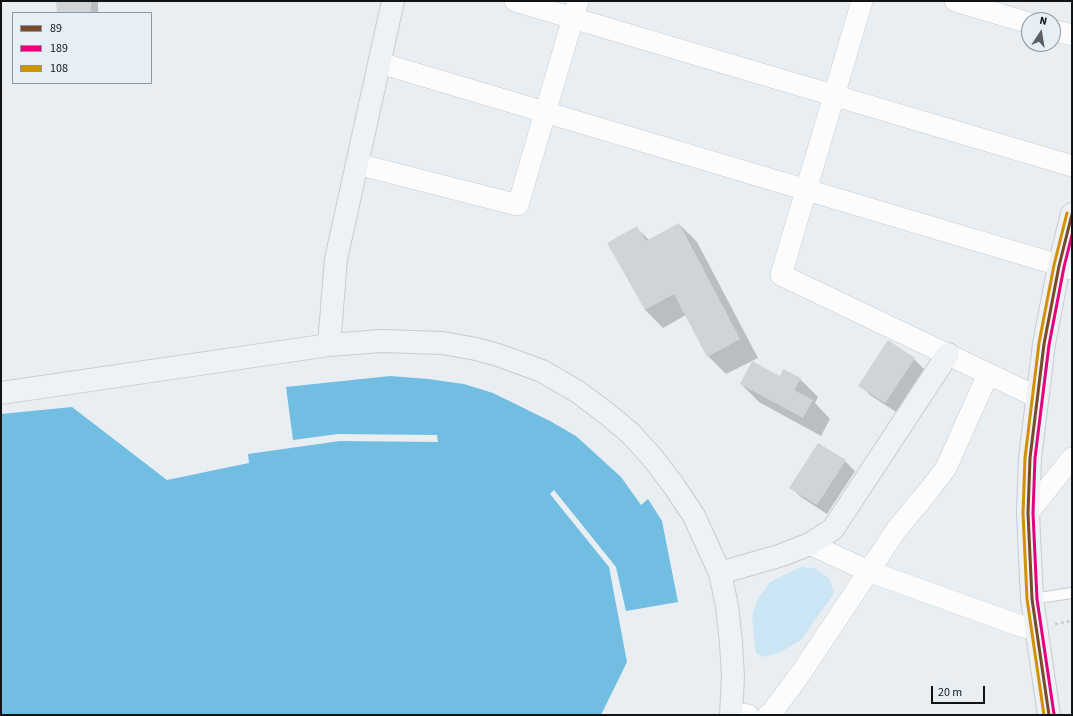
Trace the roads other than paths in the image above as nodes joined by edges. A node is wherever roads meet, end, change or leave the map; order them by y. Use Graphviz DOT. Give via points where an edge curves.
graph roads {
  1 [pos="393,1"];
  2 [pos="515,1"];
  3 [pos="862,1"];
  4 [pos="955,1"];
  5 [pos="575,10"];
  6 [pos="1021,21"];
  7 [pos="1061,33"];
  8 [pos="1072,36"];
  9 [pos="380,64"];
  10 [pos="834,96"];
  11 [pos="545,113"];
  12 [pos="357,164"];
  13 [pos="1072,166"];
  14 [pos="806,191"];
  15 [pos="1072,214"];
  16 [pos="1065,268"];
  17 [pos="329,344"];
  18 [pos="948,354"];
  19 [pos="988,374"];
  20 [pos="1,393"];
  21 [pos="1037,397"];
  22 [pos="1072,458"];
  23 [pos="1028,513"];
  24 [pos="810,544"];
  25 [pos="868,571"];
  26 [pos="720,573"];
  27 [pos="1072,593"];
  28 [pos="1032,599"];
  29 [pos="1037,630"];
  30 [pos="737,714"];
  31 [pos="768,715"];
  32 [pos="1049,715"];
  1 -- 9 [label="street"];
  2 -- 5 [label="street"];
  3 -- 10 [label="street"];
  4 -- 6 [label="street"];
  5 -- 10 [label="street"];
  5 -- 11 [label="street"];
  7 -- 8 [label="street"];
  9 -- 11 [label="street"];
  9 -- 12 [label="street"];
  10 -- 13 [label="street"];
  10 -- 14 [label="street"];
  11 -- 12 [label="street" via="518,205"];
  11 -- 14 [label="street"];
  12 -- 17 [label="street" via="336,259"];
  14 -- 16 [label="street"];
  14 -- 18 [label="street" via="782,275"];
  15 -- 16 [label="street"];
  16 -- 21 [label="street" via="1044,344"];
  17 -- 20 [label="street"];
  17 -- 26 [label="street" via="395,341 443,343 476,349 542,371 578,392 630,432 652,457 694,516"];
  18 -- 19 [label="street"];
  18 -- 24 [label="street" via="833,529"];
  19 -- 21 [label="street"];
  19 -- 25 [label="street" via="946,468 897,529"];
  21 -- 23 [label="street" via="1030,458"];
  22 -- 23 [label="street"];
  23 -- 28 [label="street"];
  24 -- 25 [label="street"];
  24 -- 26 [label="street"];
  25 -- 29 [label="street"];
  25 -- 31 [label="street" via="803,670"];
  26 -- 30 [label="street" via="732,643"];
  27 -- 28 [label="lane"];
  28 -- 29 [label="street"];
  29 -- 32 [label="street"];
}
